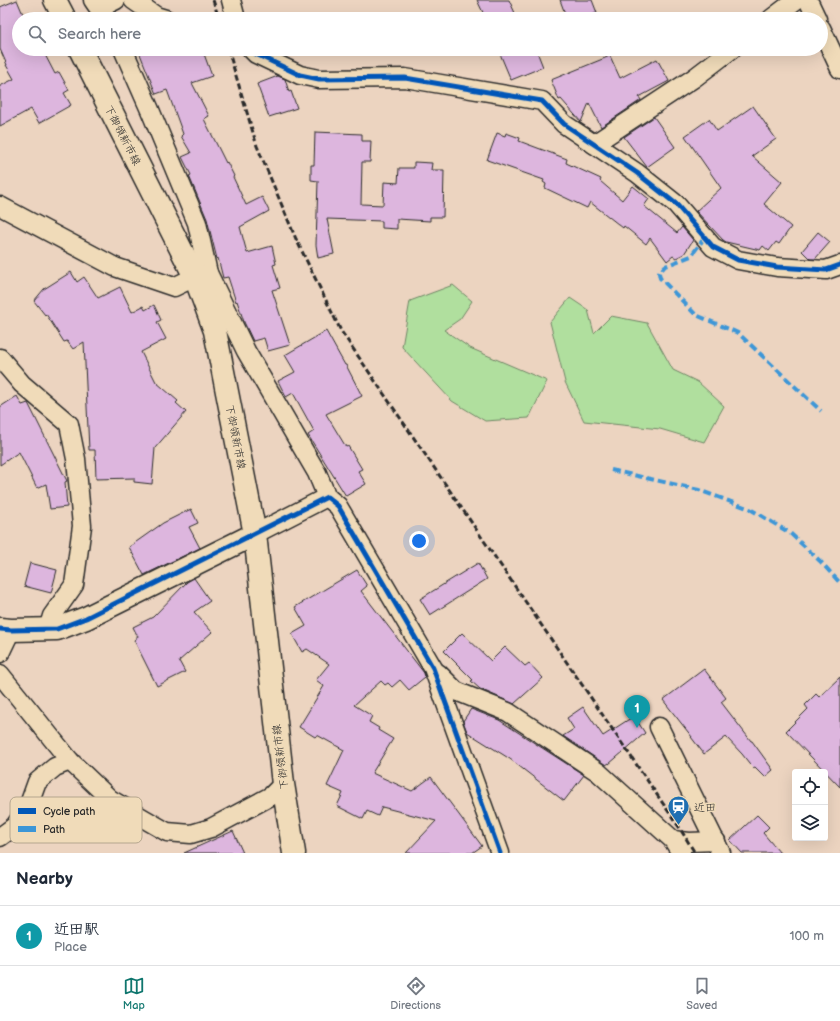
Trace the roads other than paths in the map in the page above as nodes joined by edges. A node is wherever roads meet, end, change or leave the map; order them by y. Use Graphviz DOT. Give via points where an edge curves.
graph roads {
  1 [pos="55,0"];
  2 [pos="116,0"];
  3 [pos="133,0"];
  4 [pos="231,0"];
  5 [pos="796,0"];
  6 [pos="808,0"];
  7 [pos="100,9"];
  8 [pos="61,12"];
  9 [pos="150,12"];
  10 [pos="234,12"];
  11 [pos="780,12"];
  12 [pos="814,12"];
  13 [pos="828,43"];
  14 [pos="84,56"];
  15 [pos="126,56"];
  16 [pos="260,56"];
  17 [pos="723,56"];
  18 [pos="840,69"];
  19 [pos="594,144"];
  20 [pos="0,206"];
  21 [pos="840,265"];
  22 [pos="201,275"];
  23 [pos="0,358"];
  24 [pos="327,497"];
  25 [pos="255,534"];
  26 [pos="48,629"];
  27 [pos="6,630"];
  28 [pos="0,653"];
  29 [pos="433,668"];
  30 [pos="0,674"];
  31 [pos="659,727"];
  32 [pos="70,761"];
  33 [pos="283,784"];
  34 [pos="32,797"];
  35 [pos="109,797"];
  36 [pos="142,817"];
  37 [pos="10,829"];
  38 [pos="0,836"];
  39 [pos="677,846"];
  40 [pos="718,847"];
  41 [pos="294,853"];
  42 [pos="500,853"];
  1 -- 8 [label="main road"];
  2 -- 7 [label="street"];
  3 -- 9 [label="street"];
  4 -- 10 [label="street"];
  5 -- 11 [label="street"];
  6 -- 12 [label="street"];
  13 -- 18 [label="street"];
  14 -- 22 [label="main road, 下御領新市線"];
  15 -- 22 [label="street" via="197,223"];
  16 -- 19 [label="street" via="300,75 319,79 405,78 542,101 564,124"];
  17 -- 19 [label="street"];
  19 -- 21 [label="street" via="676,204 713,247 738,260 777,267 826,270"];
  20 -- 22 [label="street" via="115,267 174,287"];
  22 -- 24 [label="street" via="317,473"];
  22 -- 25 [label="main road, 下御領新市線" via="215,331"];
  23 -- 26 [label="street" via="22,384 69,424 76,459 82,526 74,585 52,616"];
  24 -- 25 [label="street"];
  24 -- 29 [label="street" via="338,506"];
  25 -- 26 [label="main road" via="86,618 56,629"];
  25 -- 33 [label="main road, 下御領新市線"];
  26 -- 27 [label="main road"];
  27 -- 28 [label="street"];
  29 -- 39 [label="street" via="456,692 508,712 598,772"];
  29 -- 42 [label="street"];
  30 -- 32 [label="street"];
  31 -- 40 [label="street"];
  32 -- 34 [label="street" via="55,767 37,782"];
  32 -- 35 [label="street"];
  33 -- 36 [label="street" via="271,796 211,828 191,834 167,832"];
  33 -- 41 [label="main road, 下御領新市線"];
  37 -- 38 [label="street"];
  39 -- 40 [label="street" via="689,842"];
}
